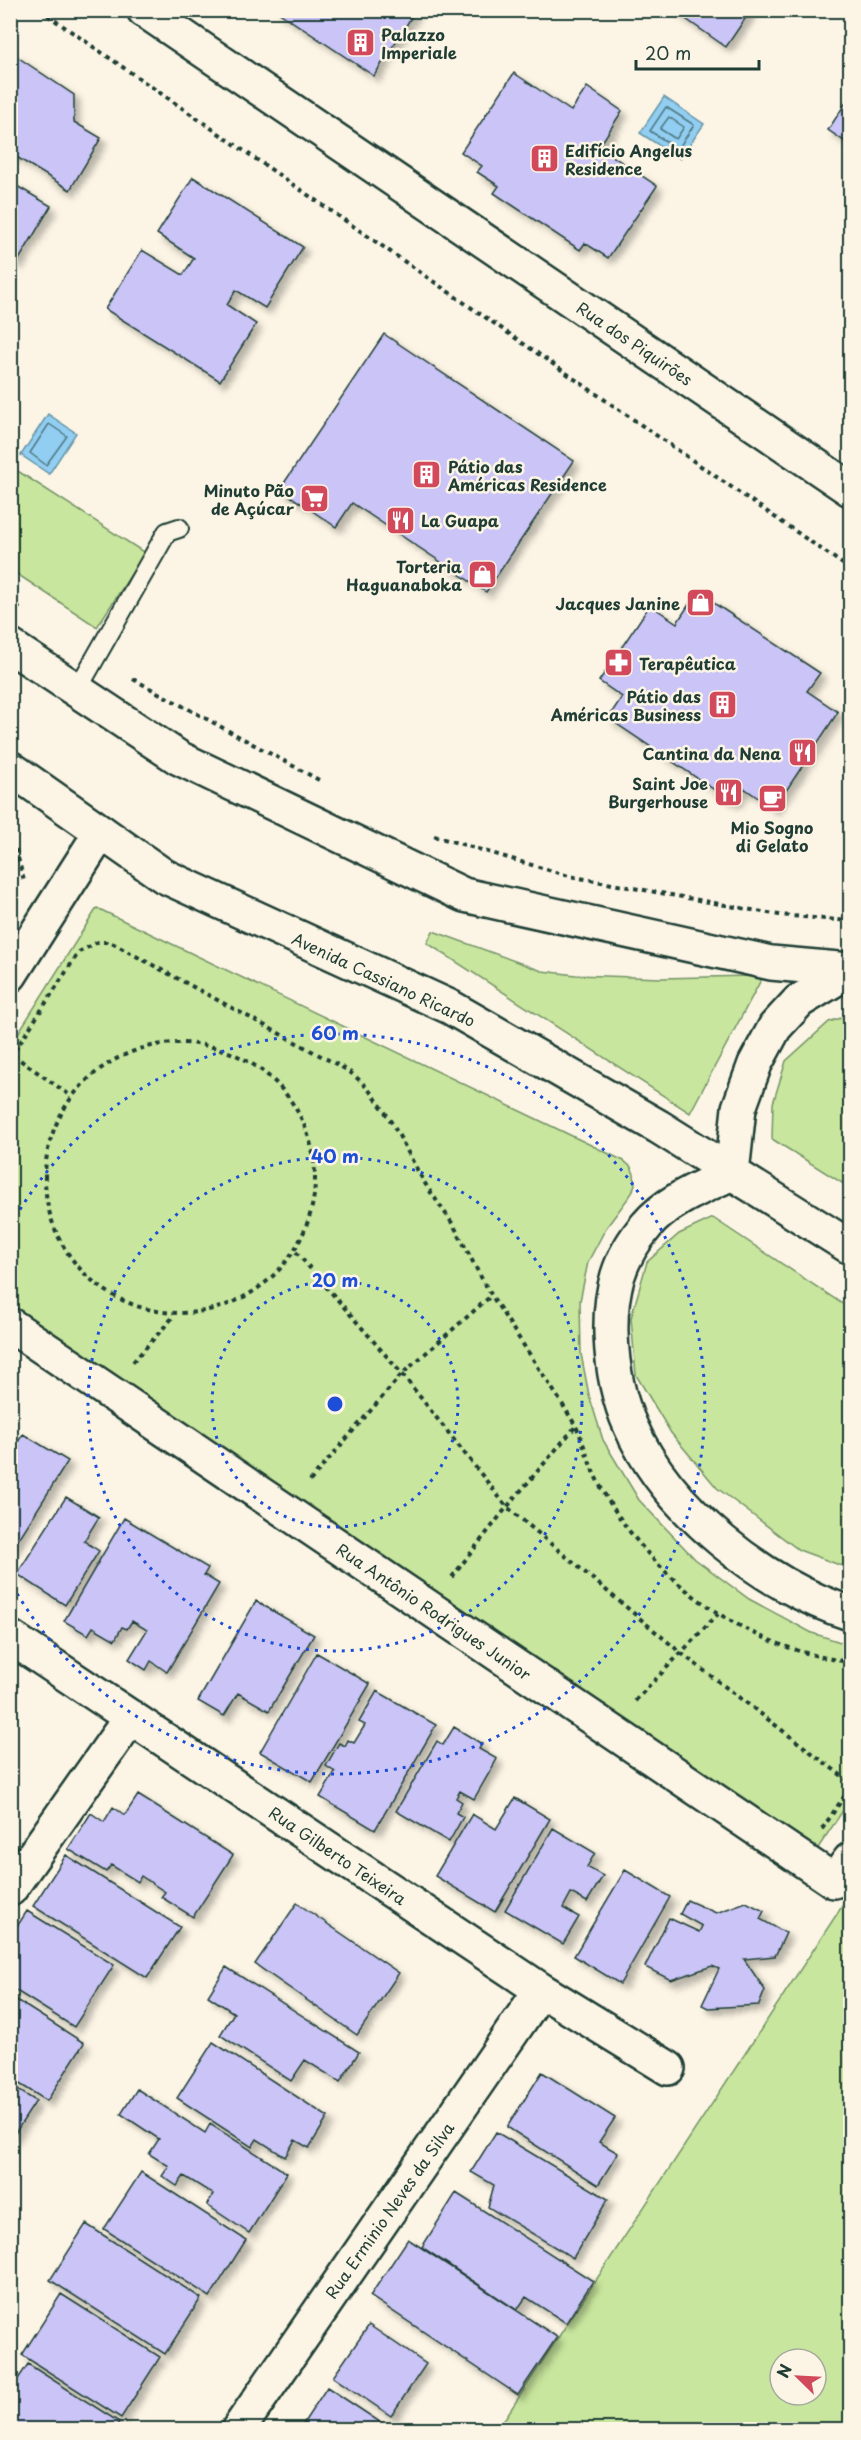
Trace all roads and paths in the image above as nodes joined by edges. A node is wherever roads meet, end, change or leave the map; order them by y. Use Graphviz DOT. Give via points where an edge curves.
graph roads {
  1 [pos="40,10"];
  2 [pos="144,10"];
  3 [pos="850,489"];
  4 [pos="179,528"];
  5 [pos="850,569"];
  6 [pos="10,602"];
  7 [pos="29,615"];
  8 [pos="10,646"];
  9 [pos="95,658"];
  10 [pos="77,690"];
  11 [pos="10,768"];
  12 [pos="328,784"];
  13 [pos="423,831"];
  14 [pos="101,832"];
  15 [pos="10,843"];
  16 [pos="20,889"];
  17 [pos="850,921"];
  18 [pos="850,970"];
  19 [pos="10,975"];
  20 [pos="12,1056"];
  21 [pos="71,1096"];
  22 [pos="732,1173"];
  23 [pos="850,1247"];
  24 [pos="296,1252"];
  25 [pos="492,1295"];
  26 [pos="174,1316"];
  27 [pos="10,1325"];
  28 [pos="130,1366"];
  29 [pos="402,1374"];
  30 [pos="576,1426"];
  31 [pos="307,1485"];
  32 [pos="507,1507"];
  33 [pos="450,1580"];
  34 [pos="850,1612"];
  35 [pos="718,1614"];
  36 [pos="10,1637"];
  37 [pos="681,1653"];
  38 [pos="850,1662"];
  39 [pos="633,1704"];
  40 [pos="131,1717"];
  41 [pos="850,1782"];
  42 [pos="850,1788"];
  43 [pos="818,1836"];
  44 [pos="850,1860"];
  45 [pos="10,1889"];
  46 [pos="541,1990"];
  47 [pos="668,2068"];
  48 [pos="238,2430"];
  1 -- 5 [label="path"];
  2 -- 3 [label="street, Rua dos Piquirões"];
  4 -- 9 [label="lane" via="167,532"];
  6 -- 7 [label="path"];
  8 -- 10 [label="street"];
  9 -- 10 [label="lane"];
  9 -- 12 [label="path"];
  10 -- 18 [label="street" via="179,758 464,895 771,963"];
  11 -- 14 [label="street, Avenida Cassiano Ricardo"];
  13 -- 17 [label="path" via="569,876 779,915"];
  14 -- 19 [label="street"];
  14 -- 22 [label="street, Avenida Cassiano Ricardo" via="164,876 450,1007"];
  15 -- 16 [label="path" via="15,846 25,879"];
  18 -- 22 [label="street" via="799,1001 775,1027 739,1108"];
  20 -- 21 [label="path"];
  20 -- 25 [label="path" via="79,952 98,942 121,947 362,1080 454,1226"];
  21 -- 24 [label="path" via="108,1062 153,1044 203,1043 249,1060 287,1092 310,1135 317,1184"];
  21 -- 26 [label="path" via="49,1140 44,1189 56,1237 85,1277 126,1305"];
  22 -- 23 [label="street, Avenida Cassiano Ricardo"];
  22 -- 34 [label="street" via="677,1201 648,1223 631,1245 617,1272 610,1305 611,1351 619,1387 631,1426 663,1481 716,1536 766,1574 824,1604"];
  24 -- 26 [label="path" via="243,1300"];
  24 -- 29 [label="path"];
  25 -- 29 [label="path"];
  25 -- 30 [label="path"];
  26 -- 28 [label="path"];
  27 -- 44 [label="street, Rua Antônio Rodrigues Junior" via="834,1881"];
  29 -- 31 [label="path"];
  29 -- 32 [label="path"];
  30 -- 32 [label="path"];
  30 -- 35 [label="path" via="591,1467 636,1540 665,1572"];
  32 -- 33 [label="path"];
  32 -- 37 [label="path"];
  35 -- 37 [label="path"];
  35 -- 38 [label="path" via="763,1638"];
  36 -- 40 [label="street, Rua Gilberto Teixeira"];
  37 -- 39 [label="path"];
  37 -- 41 [label="path"];
  40 -- 45 [label="street"];
  40 -- 46 [label="street, Rua Gilberto Teixeira"];
  42 -- 43 [label="path"];
  46 -- 47 [label="street, Rua Gilberto Teixeira"];
  46 -- 48 [label="street, Rua Erminio Neves da Silva"];
}
